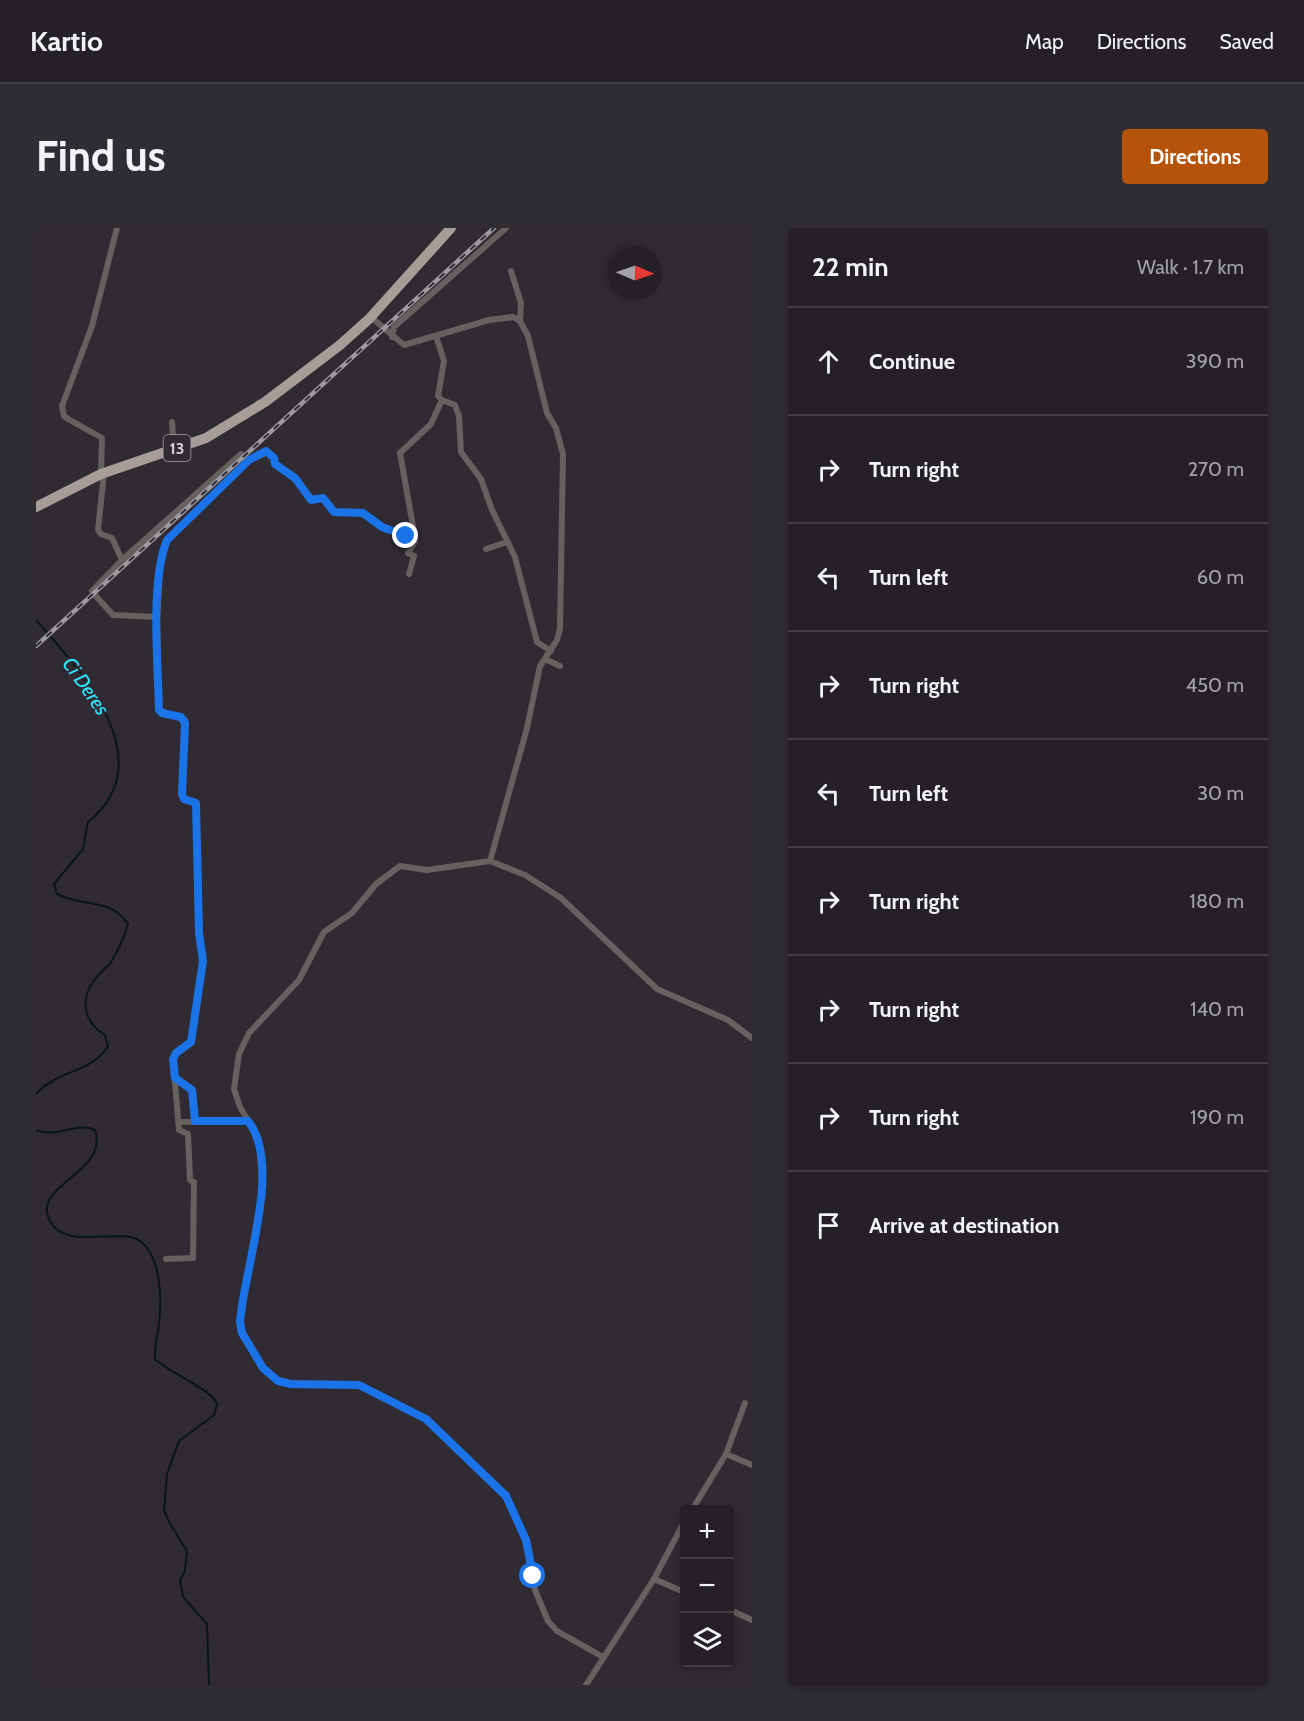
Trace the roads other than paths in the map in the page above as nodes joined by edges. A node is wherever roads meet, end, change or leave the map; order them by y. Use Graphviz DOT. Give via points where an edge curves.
graph roads {
  1 [pos="117,228"];
  2 [pos="450,228"];
  3 [pos="506,228"];
  4 [pos="512,271"];
  5 [pos="371,317"];
  6 [pos="520,321"];
  7 [pos="436,336"];
  8 [pos="392,337"];
  9 [pos="442,400"];
  10 [pos="172,422"];
  11 [pos="174,449"];
  12 [pos="249,460"];
  13 [pos="102,473"];
  14 [pos="36,507"];
  15 [pos="413,532"];
  16 [pos="507,542"];
  17 [pos="486,549"];
  18 [pos="122,560"];
  19 [pos="409,574"];
  20 [pos="157,620"];
  21 [pos="551,651"];
  22 [pos="545,659"];
  23 [pos="560,666"];
  24 [pos="490,861"];
  25 [pos="752,1038"];
  26 [pos="175,1078"];
  27 [pos="195,1121"];
  28 [pos="248,1121"];
  29 [pos="179,1122"];
  30 [pos="166,1259"];
  31 [pos="745,1403"];
  32 [pos="726,1454"];
  33 [pos="752,1465"];
  34 [pos="694,1505"];
  35 [pos="680,1530"];
  36 [pos="654,1579"];
  37 [pos="680,1590"];
  38 [pos="734,1612"];
  39 [pos="752,1620"];
  40 [pos="603,1657"];
  41 [pos="586,1685"];
  1 -- 13 [label="street" via="92,326 62,406 64,416 102,438"];
  2 -- 5 [label="highway, 13"];
  3 -- 8 [label="street" via="394,327"];
  4 -- 6 [label="street" via="521,303"];
  5 -- 8 [label="street"];
  5 -- 11 [label="highway, 13" via="265,402 206,438"];
  6 -- 7 [label="street" via="513,317 489,320"];
  6 -- 21 [label="street" via="563,454 561,623"];
  7 -- 8 [label="street" via="404,345"];
  7 -- 9 [label="street" via="444,361 438,396"];
  9 -- 15 [label="street" via="431,424 400,453"];
  9 -- 16 [label="street" via="455,405 461,452 481,479"];
  10 -- 11 [label="street"];
  11 -- 13 [label="highway, 13"];
  12 -- 15 [label="street" via="268,452 311,500 323,498 334,512 363,513 382,527 406,536"];
  12 -- 18 [label="street" via="240,455"];
  12 -- 20 [label="street" via="167,540 161,555"];
  13 -- 14 [label="highway, 13"];
  13 -- 18 [label="street" via="98,530 112,538"];
  15 -- 19 [label="street" via="415,542 408,553 414,556"];
  16 -- 17 [label="street"];
  16 -- 21 [label="street" via="521,574 537,642"];
  18 -- 20 [label="street" via="93,593 112,615 155,616"];
  20 -- 26 [label="street" via="159,710 184,720 182,795 196,803 203,959 191,1042 173,1059"];
  21 -- 22 [label="street"];
  22 -- 23 [label="street"];
  22 -- 24 [label="street" via="537,676 527,728"];
  24 -- 25 [label="street" via="538,882 561,898 657,989 728,1020"];
  24 -- 28 [label="street" via="428,870 394,868 352,913 324,932 298,980 249,1034 238,1054 234,1089"];
  26 -- 27 [label="street" via="192,1090"];
  26 -- 29 [label="street"];
  27 -- 28 [label="street"];
  27 -- 29 [label="street"];
  28 -- 40 [label="street" via="258,1137 264,1184 240,1328 263,1368 284,1383 359,1385 426,1419 506,1496 526,1540 535,1590 548,1622"];
  29 -- 30 [label="street" via="179,1130 188,1134 190,1142 193,1258"];
  31 -- 32 [label="street"];
  32 -- 33 [label="street"];
  32 -- 34 [label="street"];
  35 -- 36 [label="street"];
  36 -- 37 [label="street"];
  36 -- 40 [label="street"];
  38 -- 39 [label="street"];
  40 -- 41 [label="street"];
}
